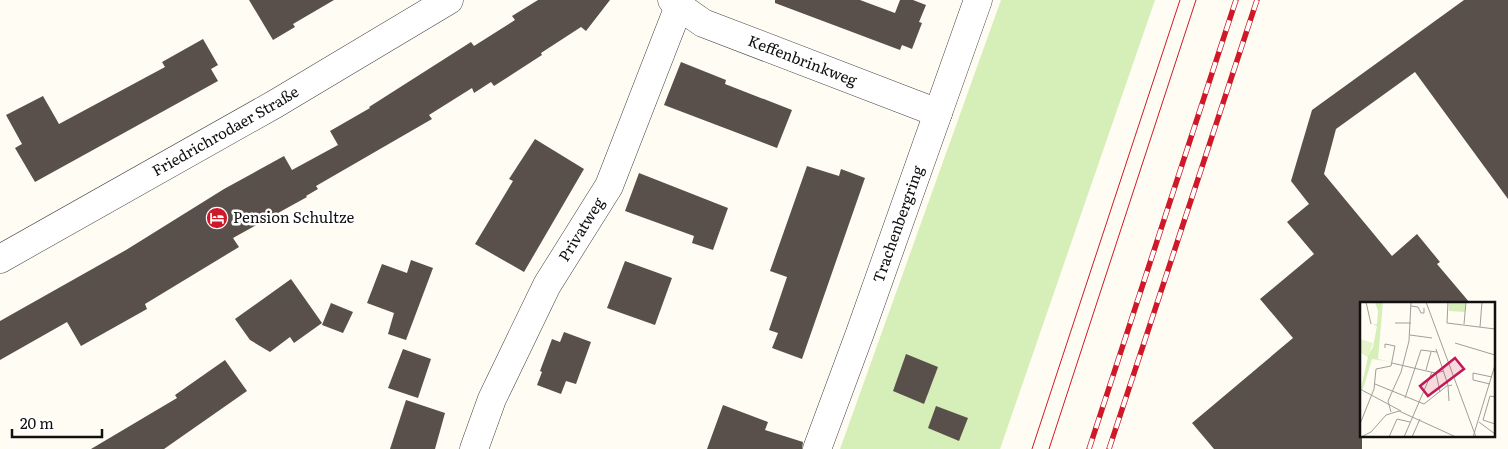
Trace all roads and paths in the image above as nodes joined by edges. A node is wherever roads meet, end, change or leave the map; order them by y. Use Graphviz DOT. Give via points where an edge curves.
graph roads {
  1 [pos="449,0"];
  2 [pos="978,0"];
  3 [pos="676,3"];
  4 [pos="938,112"];
  5 [pos="0,259"];
  6 [pos="474,449"];
  7 [pos="817,449"];
  1 -- 5 [label="street, Friedrichrodaer Straße" via="275,104"];
  2 -- 4 [label="street, Trachenbergring"];
  3 -- 4 [label="street, Keffenbrinkweg" via="703,23 734,36"];
  3 -- 6 [label="street, Privatweg" via="609,186 547,285 492,400"];
  4 -- 7 [label="street, Trachenbergring"];
}
